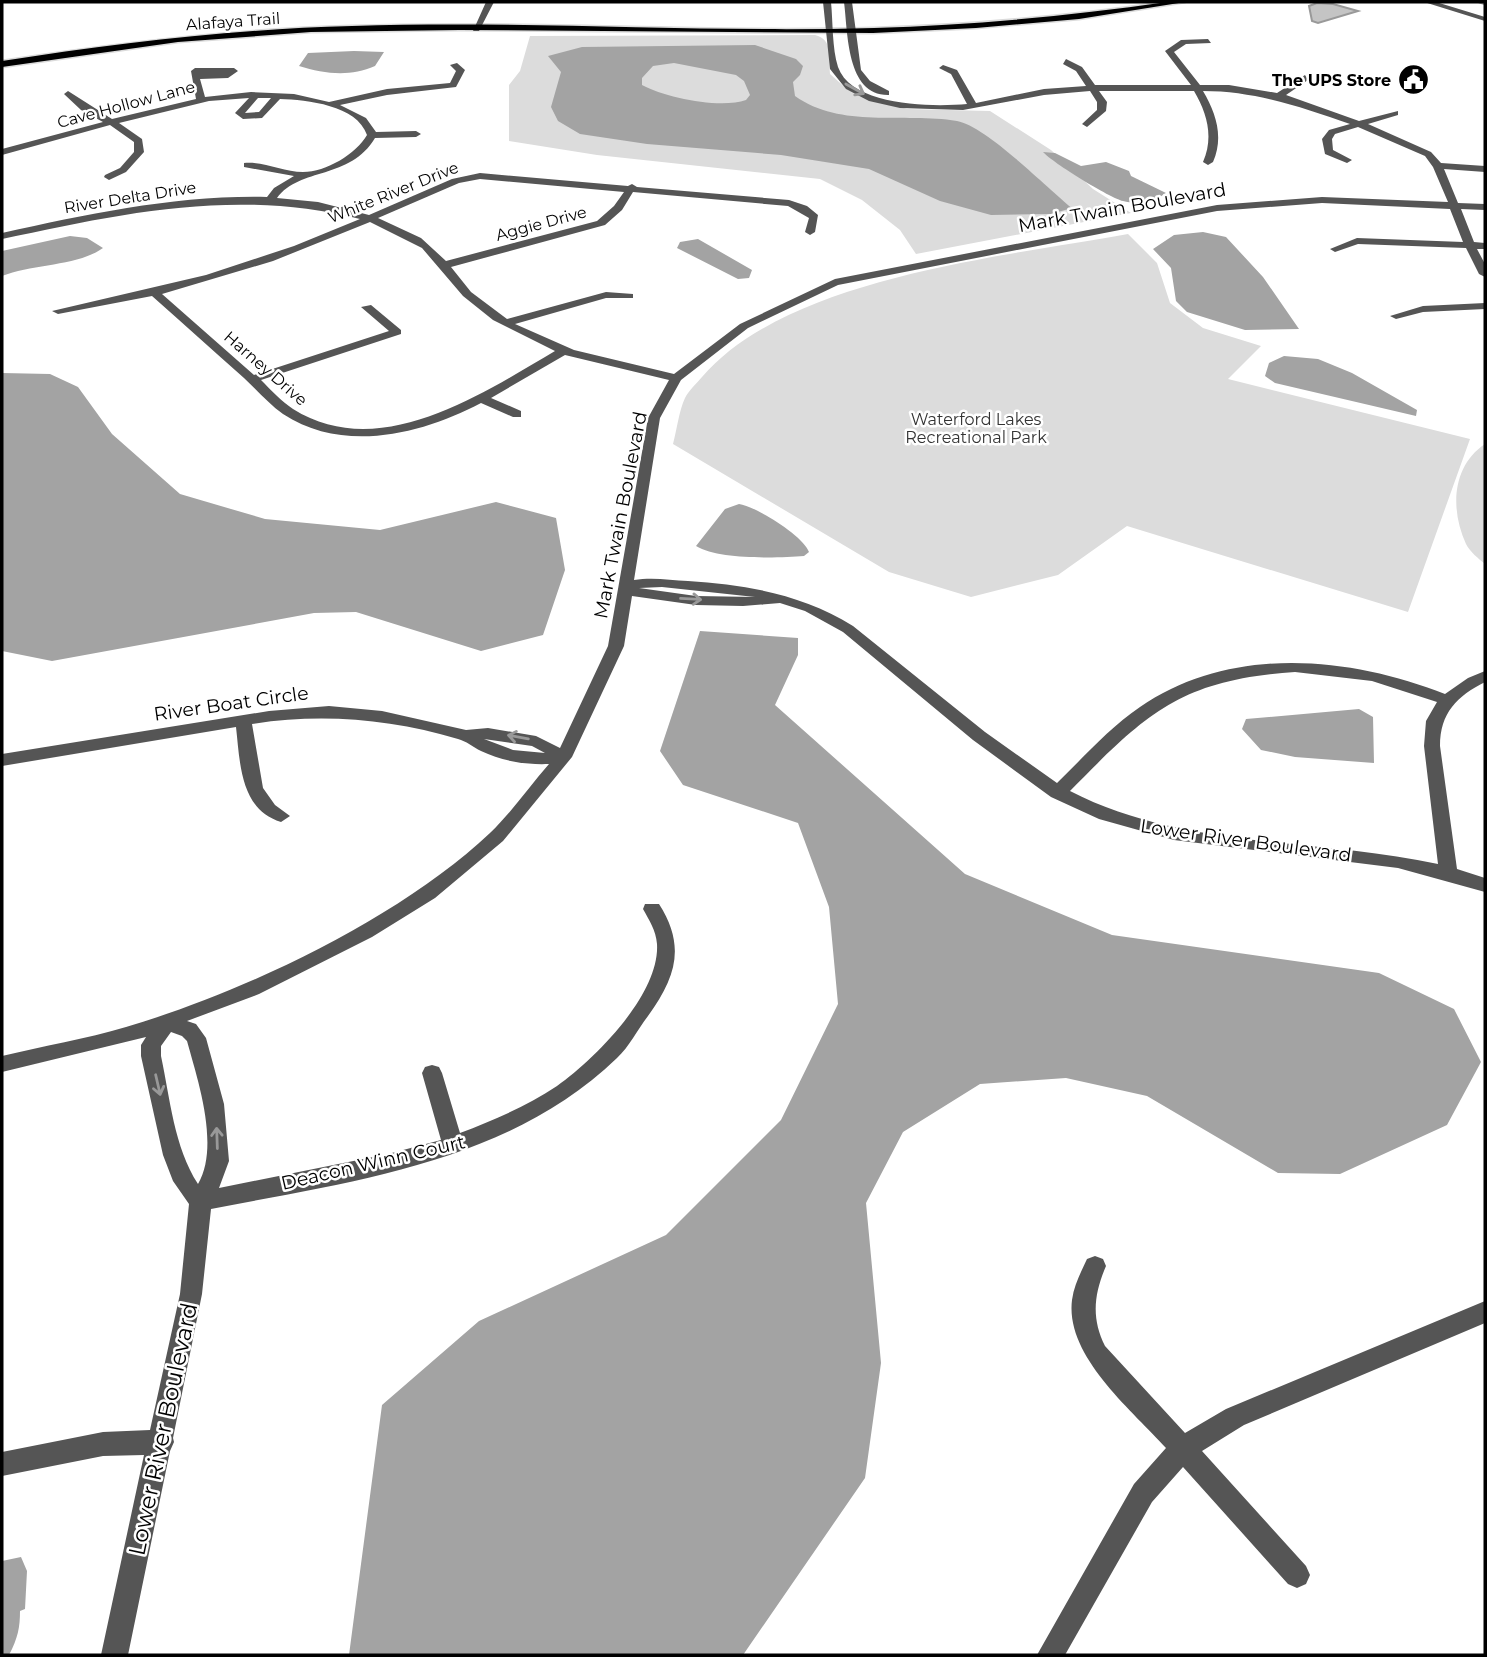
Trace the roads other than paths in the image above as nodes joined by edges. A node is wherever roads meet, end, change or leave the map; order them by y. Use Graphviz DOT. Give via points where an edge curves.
graph roads {
  1 [pos="490,2"];
  2 [pos="827,2"];
  3 [pos="848,2"];
  4 [pos="1126,2"];
  5 [pos="1181,2"];
  6 [pos="1428,2"];
  7 [pos="1448,2"];
  8 [pos="1110,4"];
  9 [pos="1095,15"];
  10 [pos="1484,15"];
  11 [pos="479,24"];
  12 [pos="829,27"];
  13 [pos="852,27"];
  14 [pos="1208,41"];
  15 [pos="2,55"];
  16 [pos="1066,62"];
  17 [pos="2,64"];
  18 [pos="454,65"];
  19 [pos="943,68"];
  20 [pos="195,74"];
  21 [pos="1305,78"];
  22 [pos="1195,86"];
  23 [pos="1092,88"];
  24 [pos="68,94"];
  25 [pos="255,96"];
  26 [pos="278,96"];
  27 [pos="1279,96"];
  28 [pos="201,100"];
  29 [pos="330,104"];
  30 [pos="973,106"];
  31 [pos="947,107"];
  32 [pos="1395,113"];
  33 [pos="109,123"];
  34 [pos="1357,123"];
  35 [pos="1087,124"];
  36 [pos="416,134"];
  37 [pos="372,135"];
  38 [pos="2,152"];
  39 [pos="1347,160"];
  40 [pos="1208,162"];
  41 [pos="247,165"];
  42 [pos="1438,166"];
  43 [pos="1485,169"];
  44 [pos="309,176"];
  45 [pos="109,177"];
  46 [pos="632,187"];
  47 [pos="269,201"];
  48 [pos="1453,204"];
  49 [pos="1485,206"];
  50 [pos="366,218"];
  51 [pos="810,232"];
  52 [pos="2,236"];
  53 [pos="1470,245"];
  54 [pos="1485,246"];
  55 [pos="1335,249"];
  56 [pos="444,265"];
  57 [pos="1485,274"];
  58 [pos="154,292"];
  59 [pos="629,296"];
  60 [pos="1485,306"];
  61 [pos="367,307"];
  62 [pos="58,311"];
  63 [pos="1396,316"];
  64 [pos="505,323"];
  65 [pos="565,350"];
  66 [pos="676,378"];
  67 [pos="253,379"];
  68 [pos="481,398"];
  69 [pos="517,414"];
  70 [pos="625,587"];
  71 [pos="1485,676"];
  72 [pos="1446,700"];
  73 [pos="243,720"];
  74 [pos="564,757"];
  75 [pos="3,764"];
  76 [pos="1057,793"];
  77 [pos="281,816"];
  78 [pos="1448,872"];
  79 [pos="1485,885"];
  80 [pos="652,909"];
  81 [pos="166,1023"];
  82 [pos="2,1064"];
  83 [pos="432,1073"];
  84 [pos="453,1145"];
  85 [pos="200,1201"];
  86 [pos="1095,1265"];
  87 [pos="1485,1312"];
  88 [pos="162,1442"];
  89 [pos="1182,1449"];
  90 [pos="2,1464"];
  91 [pos="1297,1575"];
  92 [pos="114,1655"];
  93 [pos="1050,1655"];
  1 -- 11 [label="street"];
  2 -- 12 [label="street"];
  3 -- 13 [label="street"];
  4 -- 8 [label="main road, Alafaya Trail"];
  5 -- 9 [label="main road, Alafaya Trail"];
  6 -- 10 [label="street"];
  7 -- 10 [label="street"];
  8 -- 9 [label="main road"];
  8 -- 13 [label="main road, Alafaya Trail"];
  9 -- 13 [label="main road, Alafaya Trail" via="977,27"];
  11 -- 12 [label="main road, Alafaya Trail"];
  11 -- 15 [label="main road, Alafaya Trail" via="350,20 234,26"];
  11 -- 17 [label="main road, Alafaya Trail" via="226,35"];
  12 -- 13 [label="main road, Alafaya Trail"];
  12 -- 31 [label="street, one-way" via="834,69 851,89 897,105"];
  13 -- 31 [label="street" via="857,69 867,83 902,98"];
  14 -- 22 [label="street" via="1184,42 1169,51 1171,60"];
  16 -- 23 [label="street" via="1079,69"];
  18 -- 29 [label="street" via="461,70 453,85"];
  19 -- 30 [label="street" via="954,72"];
  20 -- 28 [label="street"];
  21 -- 27 [label="street"];
  22 -- 23 [label="street"];
  22 -- 27 [label="street"];
  22 -- 40 [label="street" via="1214,130"];
  23 -- 30 [label="street"];
  23 -- 35 [label="street" via="1102,102 1101,111"];
  24 -- 33 [label="street" via="82,109"];
  25 -- 26 [label="street, Cave Hollow Lane"];
  25 -- 26 [label="street" via="240,113 243,116 262,115"];
  25 -- 28 [label="street, Cave Hollow Lane"];
  26 -- 29 [label="street, Cave Hollow Lane"];
  27 -- 34 [label="street"];
  28 -- 33 [label="street, Cave Hollow Lane"];
  29 -- 37 [label="street, Cave Hollow Lane" via="362,119"];
  30 -- 31 [label="street"];
  32 -- 34 [label="street"];
  33 -- 38 [label="street, Cave Hollow Lane"];
  33 -- 45 [label="street" via="139,142 139,152 123,170"];
  34 -- 39 [label="street" via="1332,132 1327,139 1328,152"];
  34 -- 42 [label="street" via="1428,154"];
  36 -- 37 [label="street"];
  37 -- 44 [label="street" via="366,146 347,160"];
  41 -- 44 [label="street"];
  42 -- 43 [label="street"];
  42 -- 48 [label="street"];
  44 -- 47 [label="street" via="286,185"];
  46 -- 50 [label="street, White River Drive" via="480,176 456,181"];
  46 -- 51 [label="street, White River Drive" via="789,203 814,217"];
  46 -- 56 [label="street, Aggie Drive" via="601,223"];
  47 -- 50 [label="street, River Delta Drive" via="330,208"];
  47 -- 52 [label="street, River Delta Drive" via="152,207"];
  48 -- 49 [label="street, Mark Twain Boulevard"];
  48 -- 53 [label="street"];
  48 -- 66 [label="street, Mark Twain Boulevard" via="1322,200 1217,208 835,282 744,326"];
  50 -- 56 [label="street, River Delta Drive" via="420,242"];
  50 -- 58 [label="street, White River Drive" via="297,248"];
  53 -- 54 [label="street"];
  53 -- 55 [label="street" via="1357,241"];
  53 -- 57 [label="street"];
  56 -- 64 [label="street, River Delta Drive" via="464,292"];
  58 -- 62 [label="street, White River Drive"];
  58 -- 67 [label="street, Harney Drive"];
  59 -- 64 [label="street" via="606,295"];
  60 -- 63 [label="street" via="1423,309"];
  61 -- 67 [label="street" via="397,332"];
  64 -- 65 [label="street, River Delta Drive"];
  65 -- 66 [label="street, River Delta Drive" via="612,367"];
  65 -- 68 [label="street, Harney Drive"];
  66 -- 70 [label="street, Mark Twain Boulevard" via="654,418"];
  67 -- 68 [label="street, Harney Drive" via="299,419 359,432 420,425"];
  68 -- 69 [label="street"];
  70 -- 74 [label="street, Mark Twain Boulevard" via="616,646"];
  70 -- 76 [label="street, Lower River Boulevard" via="645,596 751,602 780,598 814,609 848,629 1024,773"];
  71 -- 72 [label="street"];
  72 -- 76 [label="street" via="1404,683 1337,671 1276,669 1217,678 1186,688 1146,710"];
  72 -- 78 [label="street" via="1435,717 1431,737"];
  73 -- 74 [label="street, River Boat Circle" via="347,712 466,734 492,749 530,759"];
  73 -- 75 [label="street, River Boat Circle"];
  73 -- 77 [label="street" via="254,792 264,807"];
  74 -- 81 [label="street, Mark Twain Boulevard" via="497,836 429,893 303,965"];
  76 -- 78 [label="street, Lower River Boulevard" via="1112,817 1169,832"];
  78 -- 79 [label="street, Lower River Boulevard"];
  80 -- 84 [label="street, Deacon Winn Court" via="668,941 664,966 644,1008 615,1046 581,1080 549,1102 503,1127"];
  81 -- 82 [label="street, Mark Twain Boulevard"];
  81 -- 85 [label="street, one-way" via="151,1045 151,1056 178,1173 190,1194"];
  85 -- 81 [label="street, Lower River Boulevard, one-way" via="218,1161 214,1104 196,1038 189,1030"];
  83 -- 84 [label="street"];
  84 -- 85 [label="street, Deacon Winn Court"];
  85 -- 88 [label="street, Lower River Boulevard" via="196,1261"];
  86 -- 89 [label="street" via="1082,1308 1088,1338 1109,1369"];
  87 -- 89 [label="street" via="1235,1417"];
  88 -- 90 [label="street" via="103,1444"];
  88 -- 92 [label="street, Lower River Boulevard"];
  89 -- 91 [label="street"];
  89 -- 93 [label="street" via="1143,1493"];
}
